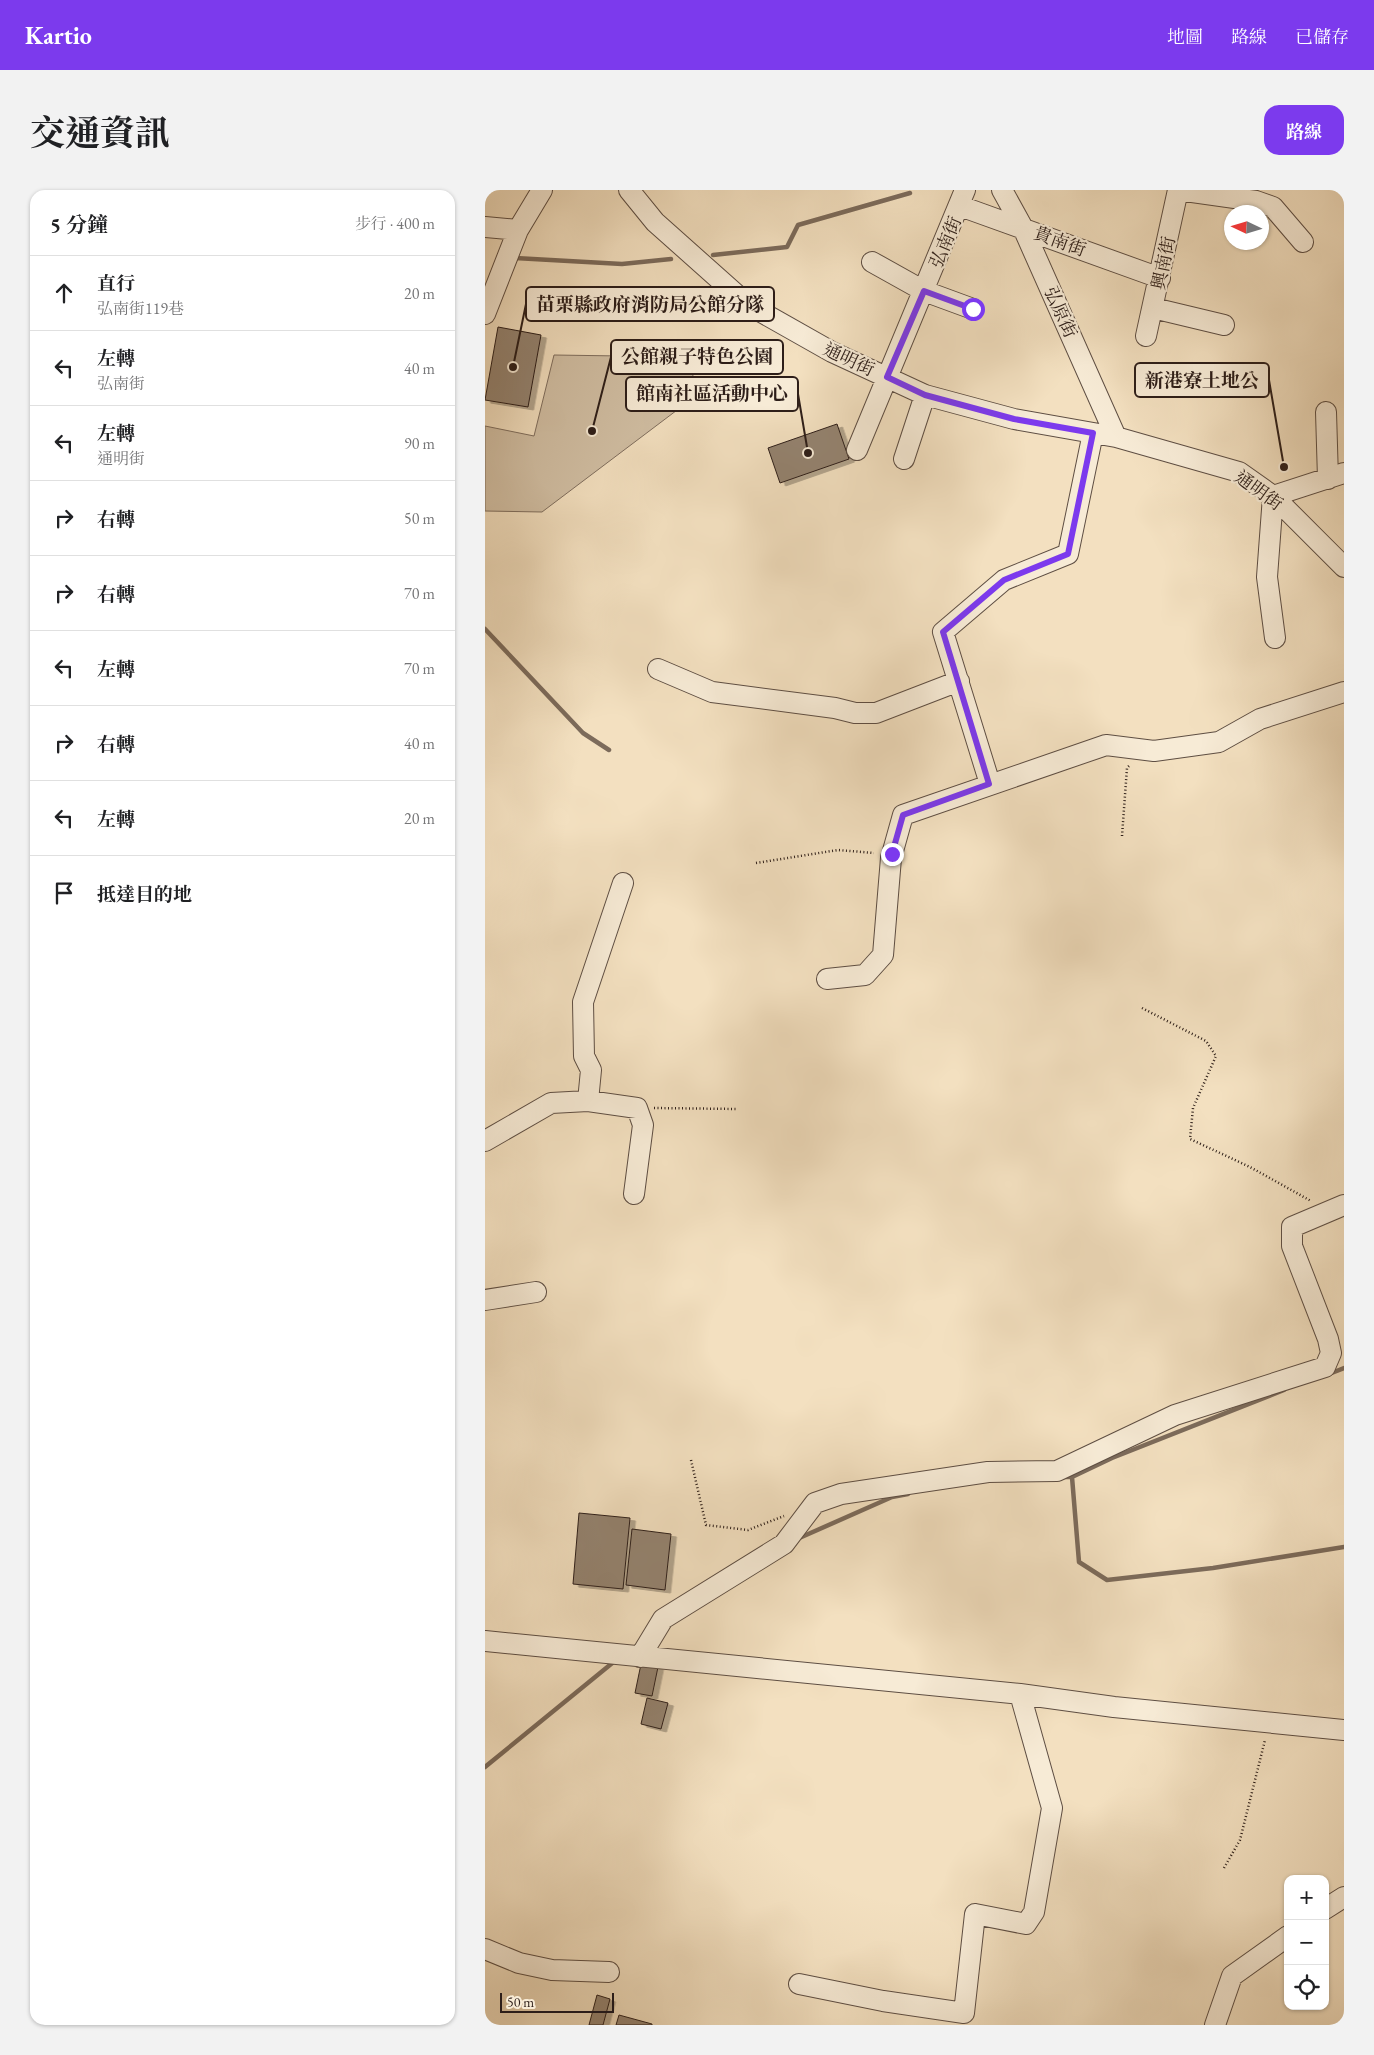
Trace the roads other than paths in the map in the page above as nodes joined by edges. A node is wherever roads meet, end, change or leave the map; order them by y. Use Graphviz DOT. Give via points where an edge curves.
graph roads {
  1 [pos="542,190"];
  2 [pos="629,190"];
  3 [pos="1003,190"];
  4 [pos="1178,190"];
  5 [pos="962,198"];
  6 [pos="485,226"];
  7 [pos="1023,228"];
  8 [pos="518,230"];
  9 [pos="1303,242"];
  10 [pos="871,262"];
  11 [pos="1160,278"];
  12 [pos="924,291"];
  13 [pos="1153,308"];
  14 [pos="973,309"];
  15 [pos="485,314"];
  16 [pos="1224,325"];
  17 [pos="1146,336"];
  18 [pos="887,377"];
  19 [pos="925,395"];
  20 [pos="1326,412"];
  21 [pos="1093,433"];
  22 [pos="1115,437"];
  23 [pos="857,450"];
  24 [pos="905,459"];
  25 [pos="1336,476"];
  26 [pos="1273,496"];
  27 [pos="1344,567"];
  28 [pos="1275,638"];
  29 [pos="658,669"];
  30 [pos="959,681"];
  31 [pos="1344,692"];
  32 [pos="989,784"];
  33 [pos="623,883"];
  34 [pos="827,980"];
  35 [pos="589,1101"];
  36 [pos="485,1141"];
  37 [pos="634,1194"];
  38 [pos="1337,1208"];
  39 [pos="536,1292"];
  40 [pos="485,1300"];
  41 [pos="485,1640"];
  42 [pos="640,1657"];
  43 [pos="1020,1694"];
  44 [pos="1344,1730"];
  45 [pos="1344,1897"];
  46 [pos="1329,1906"];
  47 [pos="1284,1939"];
  48 [pos="485,1949"];
  49 [pos="609,1972"];
  50 [pos="799,1984"];
  51 [pos="1215,2025"];
  1 -- 8 [label="street"];
  2 -- 18 [label="street, 通明街" via="661,228 747,304 832,352"];
  3 -- 7 [label="street, 弘原街"];
  4 -- 9 [label="street" via="1256,201 1273,208"];
  4 -- 11 [label="street, 興南街"];
  5 -- 7 [label="street, 貴南街"];
  5 -- 12 [label="street, 弘南街"];
  6 -- 8 [label="street"];
  7 -- 11 [label="street, 貴南街"];
  7 -- 22 [label="street, 弘原街"];
  8 -- 15 [label="street"];
  10 -- 12 [label="street"];
  11 -- 13 [label="street, 興南街"];
  12 -- 14 [label="street"];
  12 -- 18 [label="street, 弘南街"];
  13 -- 16 [label="street"];
  13 -- 17 [label="street, 興南街"];
  18 -- 19 [label="street, 通明街"];
  18 -- 23 [label="street, 弘南街"];
  19 -- 21 [label="street, 通明街" via="1014,419"];
  19 -- 24 [label="street"];
  20 -- 25 [label="street"];
  21 -- 22 [label="street, 通明街"];
  21 -- 30 [label="street" via="1068,554 1004,580 943,632"];
  22 -- 26 [label="street, 通明街" via="1239,472"];
  25 -- 26 [label="street"];
  26 -- 27 [label="street, 通明街"];
  26 -- 28 [label="street" via="1267,577"];
  29 -- 30 [label="street" via="712,692 855,713 876,713"];
  30 -- 32 [label="street"];
  31 -- 32 [label="street" via="1260,720 1219,742 1150,751 1106,745"];
  32 -- 34 [label="street" via="903,815 892,854 883,955 865,975"];
  33 -- 35 [label="street" via="583,1002 584,1056 591,1070"];
  35 -- 36 [label="street" via="551,1103"];
  35 -- 37 [label="street" via="637,1108 643,1125"];
  38 -- 42 [label="street" via="1292,1227 1292,1246 1328,1339 1331,1353 1325,1366 1175,1415 1057,1471 988,1472 841,1494 815,1503 784,1544 663,1618"];
  39 -- 40 [label="street"];
  41 -- 42 [label="street"];
  42 -- 43 [label="street"];
  43 -- 44 [label="street" via="1114,1707"];
  43 -- 50 [label="street" via="1052,1808 1034,1912 1026,1924 975,1914 964,2013"];
  45 -- 46 [label="street"];
  47 -- 51 [label="street" via="1232,1976"];
  48 -- 49 [label="street" via="519,1963 551,1970"];
}
